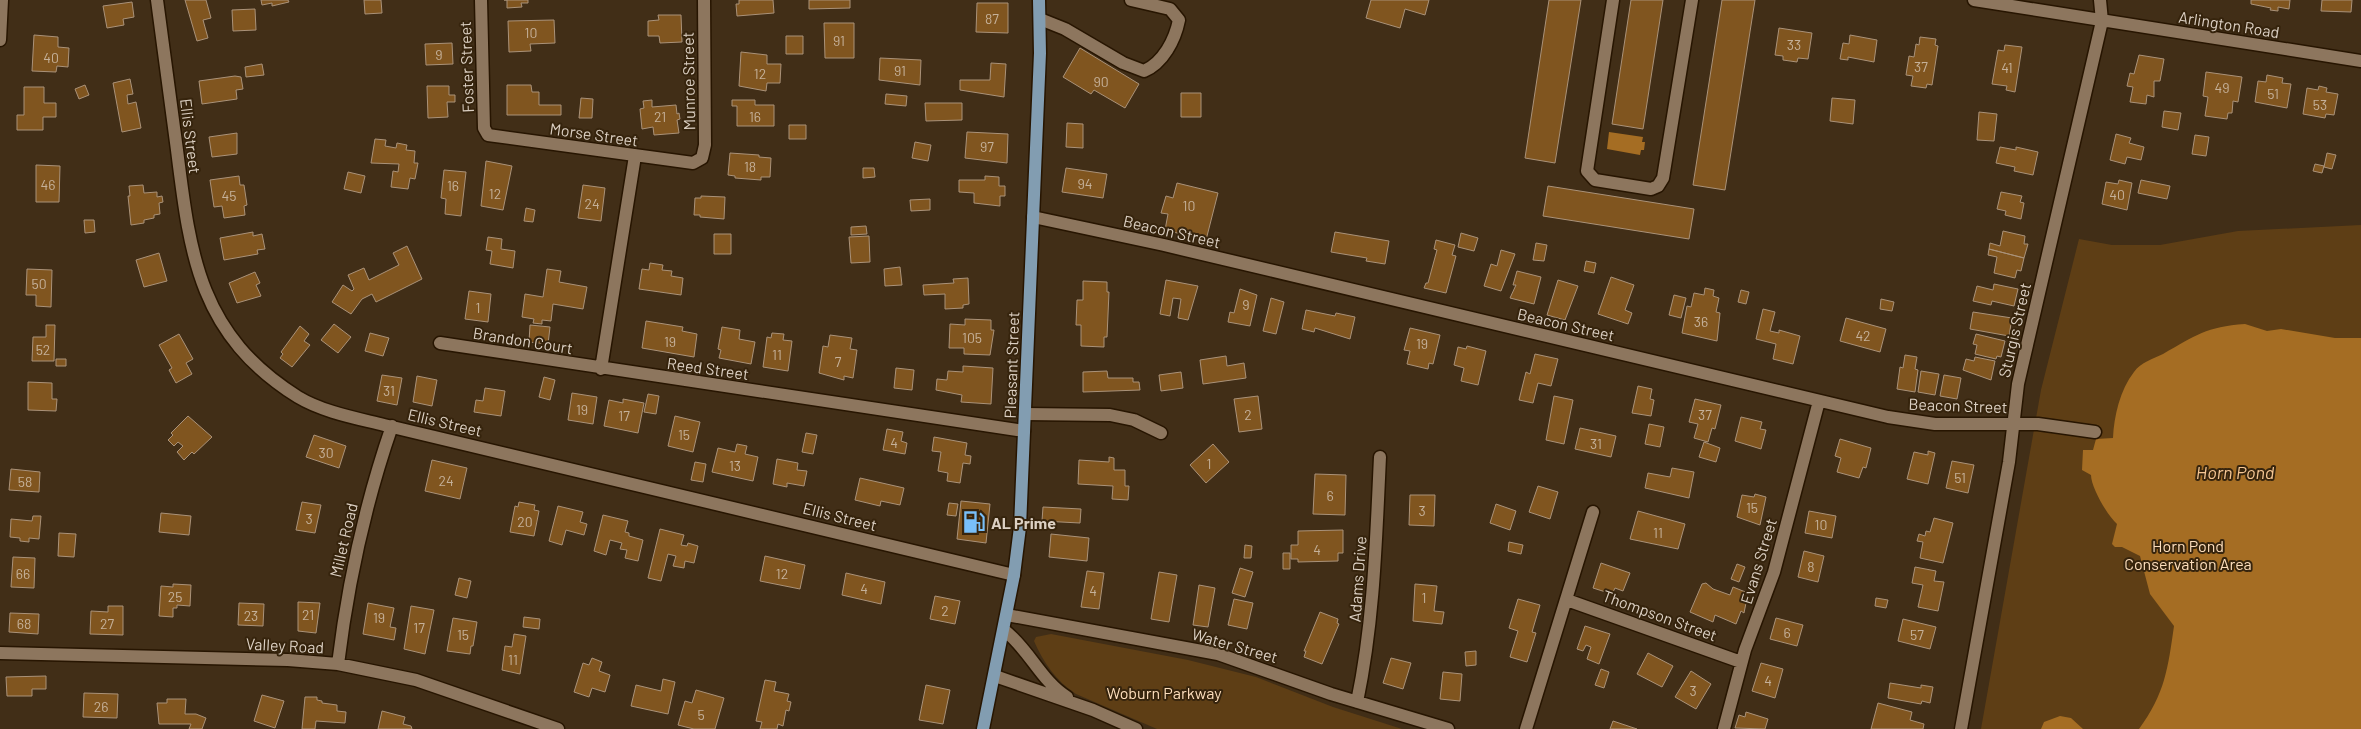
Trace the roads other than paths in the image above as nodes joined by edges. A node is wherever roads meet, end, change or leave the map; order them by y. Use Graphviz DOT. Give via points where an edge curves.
graph roads {
  1 [pos="2,0"];
  2 [pos="157,0"];
  3 [pos="481,0"];
  4 [pos="704,0"];
  5 [pos="1039,0"];
  6 [pos="1131,0"];
  7 [pos="1613,0"];
  8 [pos="1692,0"];
  9 [pos="1974,0"];
  10 [pos="2100,0"];
  11 [pos="1040,19"];
  12 [pos="2102,21"];
  13 [pos="0,40"];
  14 [pos="2361,61"];
  15 [pos="486,133"];
  16 [pos="636,156"];
  17 [pos="700,161"];
  18 [pos="1033,217"];
  19 [pos="440,343"];
  20 [pos="601,369"];
  21 [pos="1819,401"];
  22 [pos="1025,414"];
  23 [pos="2013,423"];
  24 [pos="392,426"];
  25 [pos="1024,431"];
  26 [pos="2095,432"];
  27 [pos="1161,433"];
  28 [pos="1380,457"];
  29 [pos="1593,512"];
  30 [pos="1014,574"];
  31 [pos="1567,600"];
  32 [pos="1007,615"];
  33 [pos="1004,630"];
  34 [pos="0,653"];
  35 [pos="1741,662"];
  36 [pos="338,664"];
  37 [pos="995,676"];
  38 [pos="1357,702"];
  39 [pos="1082,706"];
  40 [pos="558,729"];
  41 [pos="983,729"];
  42 [pos="1136,729"];
  43 [pos="1448,729"];
  44 [pos="1526,729"];
  45 [pos="1724,729"];
  46 [pos="1961,729"];
  1 -- 13 [label="street"];
  2 -- 24 [label="street, Ellis Street" via="187,229 198,274 212,309 227,332 250,357 299,398 346,415"];
  3 -- 15 [label="street, Foster Street"];
  4 -- 17 [label="street, Munroe Street" via="705,146"];
  5 -- 11 [label="main road, Pleasant Street"];
  6 -- 11 [label="street" via="1170,9 1179,20 1177,33 1161,59 1154,67 1144,70 1124,63 1065,29"];
  7 -- 8 [label="street" via="1587,171 1595,180 1651,189 1658,186 1663,178"];
  9 -- 12 [label="street, Arlington Road"];
  10 -- 12 [label="street, Sturgis Street"];
  11 -- 18 [label="main road, Pleasant Street"];
  12 -- 14 [label="street, Arlington Road"];
  12 -- 23 [label="street, Sturgis Street" via="2021,368"];
  15 -- 16 [label="street, Morse Street"];
  16 -- 17 [label="street, Morse Street"];
  16 -- 20 [label="street"];
  18 -- 21 [label="street, Beacon Street" via="1258,267"];
  18 -- 22 [label="main road, Pleasant Street"];
  19 -- 20 [label="street, Brandon Court"];
  20 -- 25 [label="street, Reed Street"];
  21 -- 23 [label="street, Beacon Street" via="1923,423"];
  21 -- 35 [label="street, Evans Street" via="1774,572"];
  22 -- 25 [label="main road, Pleasant Street"];
  22 -- 27 [label="street" via="1110,415 1134,420"];
  23 -- 26 [label="street, Beacon Street"];
  23 -- 46 [label="street, Sturgis Street"];
  24 -- 30 [label="street, Ellis Street"];
  24 -- 36 [label="street, Millet Road" via="355,557"];
  25 -- 30 [label="main road, Pleasant Street" via="1020,527"];
  28 -- 38 [label="street, Adams Drive" via="1373,599"];
  29 -- 31 [label="street"];
  30 -- 32 [label="main road, Pleasant Street"];
  31 -- 35 [label="street, Thompson Street"];
  31 -- 44 [label="street"];
  32 -- 33 [label="main road, Pleasant Street"];
  32 -- 38 [label="street, Water Street" via="1204,651 1251,664"];
  33 -- 37 [label="main road, Pleasant Street"];
  33 -- 39 [label="street" via="1021,644 1057,689"];
  34 -- 36 [label="street, Valley Road" via="267,659"];
  35 -- 45 [label="street, Evans Street"];
  36 -- 40 [label="street, Valley Road" via="416,680"];
  37 -- 39 [label="street"];
  37 -- 41 [label="main road, Pleasant Street"];
  38 -- 43 [label="street, Water Street"];
  39 -- 42 [label="street"];
}
